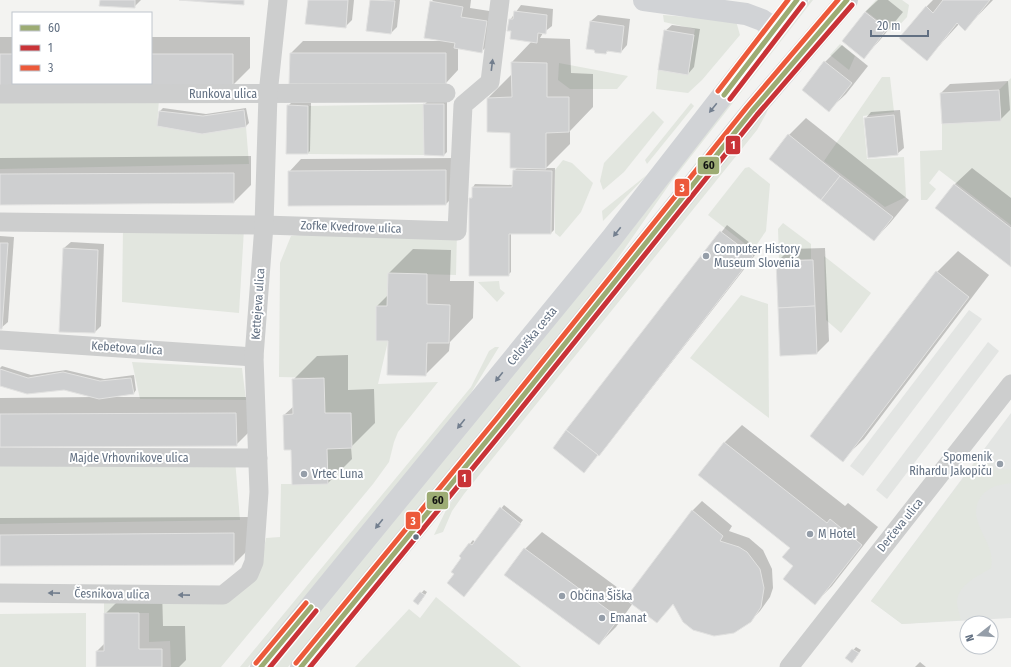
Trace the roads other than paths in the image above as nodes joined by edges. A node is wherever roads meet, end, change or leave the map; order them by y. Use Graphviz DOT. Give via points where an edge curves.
graph roads {
  1 [pos="278,0"];
  2 [pos="500,0"];
  3 [pos="644,0"];
  4 [pos="798,0"];
  5 [pos="847,0"];
  6 [pos="775,29"];
  7 [pos="446,93"];
  8 [pos="0,94"];
  9 [pos="268,94"];
  10 [pos="0,222"];
  11 [pos="264,225"];
  12 [pos="0,340"];
  13 [pos="254,357"];
  14 [pos="1011,384"];
  15 [pos="0,457"];
  16 [pos="258,458"];
  17 [pos="0,592"];
  18 [pos="223,596"];
  19 [pos="261,667"];
  20 [pos="301,667"];
  21 [pos="789,667"];
  1 -- 9 [label="street, Kettejeva ulica"];
  11 -- 2 [label="street, Zofke Kvedrove ulica, one-way" via="457,231 463,105 490,82"];
  3 -- 6 [label="main road" via="746,14 762,20"];
  4 -- 6 [label="main road, Celovška cesta"];
  5 -- 20 [label="main road" via="752,111"];
  6 -- 19 [label="main road, Celovška cesta, one-way" via="611,239"];
  7 -- 9 [label="street, Runkova ulica"];
  8 -- 9 [label="street, Runkova ulica"];
  9 -- 11 [label="street, Kettejeva ulica"];
  10 -- 11 [label="street, Zofke Kvedrove ulica"];
  11 -- 13 [label="street, Kettejeva ulica"];
  12 -- 13 [label="street, Kebetova ulica"];
  13 -- 16 [label="street, Kettejeva ulica"];
  14 -- 21 [label="street, Derčeva ulica"];
  15 -- 16 [label="street, Majde Vrhovnikove ulica"];
  16 -- 18 [label="street, Kettejeva ulica" via="259,492 254,562 249,574"];
  18 -- 17 [label="street, Česnikova ulica, one-way"];
}
